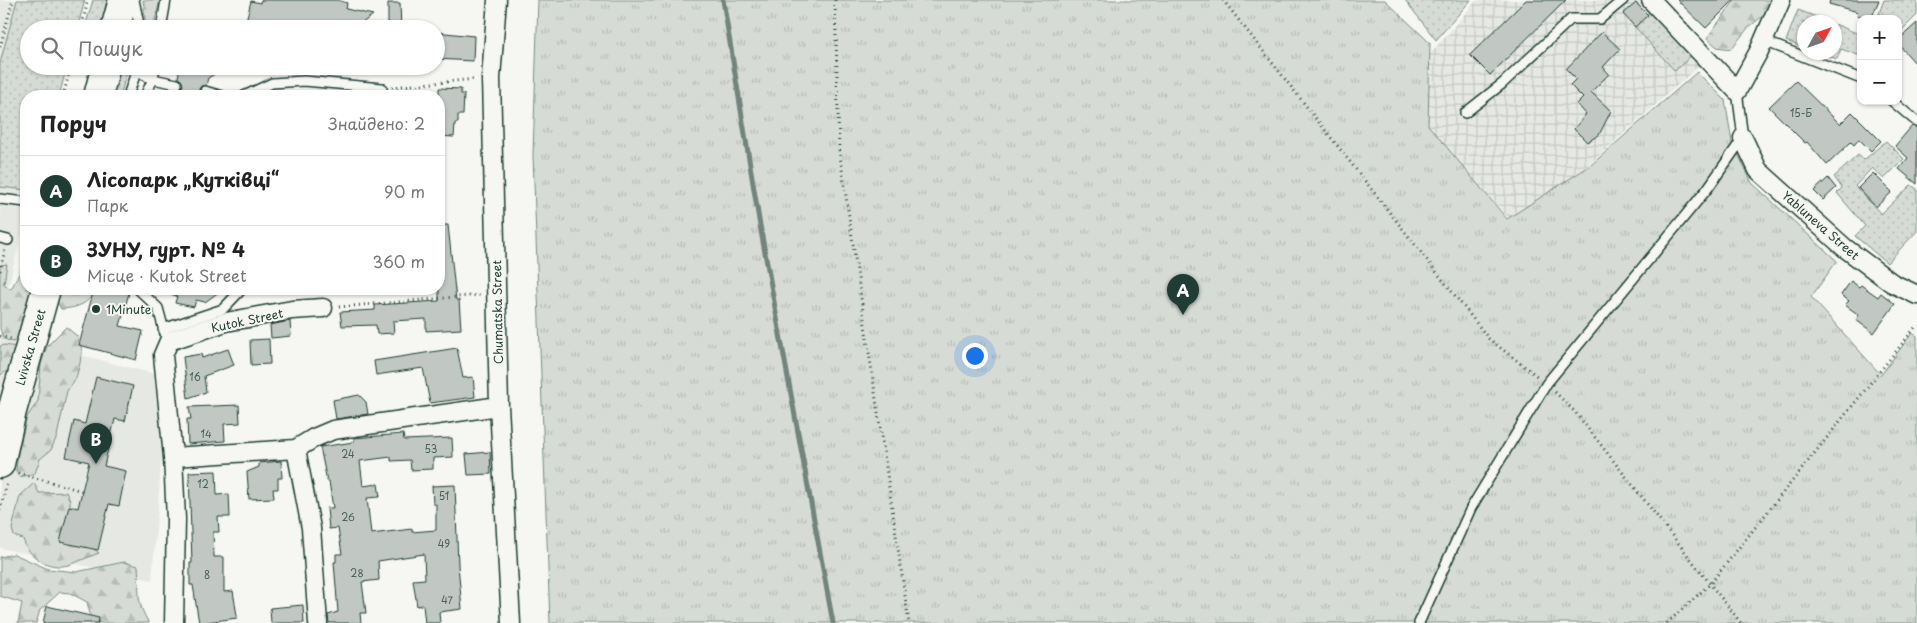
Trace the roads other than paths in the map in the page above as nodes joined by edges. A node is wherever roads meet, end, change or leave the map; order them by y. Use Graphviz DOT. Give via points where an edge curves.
graph roads {
  1 [pos="122,0"];
  2 [pos="134,0"];
  3 [pos="166,0"];
  4 [pos="497,0"];
  5 [pos="1623,0"];
  6 [pos="1651,0"];
  7 [pos="1781,0"];
  8 [pos="117,20"];
  9 [pos="138,20"];
  10 [pos="163,20"];
  11 [pos="1764,41"];
  12 [pos="104,75"];
  13 [pos="135,75"];
  14 [pos="147,75"];
  15 [pos="154,75"];
  16 [pos="1857,77"];
  17 [pos="153,79"];
  18 [pos="177,84"];
  19 [pos="382,88"];
  20 [pos="100,90"];
  21 [pos="130,90"];
  22 [pos="148,90"];
  23 [pos="258,90"];
  24 [pos="1736,91"];
  25 [pos="1897,105"];
  26 [pos="1465,113"];
  27 [pos="1917,122"];
  28 [pos="1743,138"];
  29 [pos="0,199"];
  30 [pos="20,201"];
  31 [pos="44,295"];
  32 [pos="144,295"];
  33 [pos="236,295"];
  34 [pos="1917,295"];
  35 [pos="323,308"];
  36 [pos="166,335"];
  37 [pos="499,406"];
  38 [pos="4,426"];
  39 [pos="296,449"];
  40 [pos="173,457"];
  41 [pos="5,467"];
  42 [pos="174,623"];
  43 [pos="318,623"];
  44 [pos="511,623"];
  45 [pos="1419,623"];
  1 -- 8 [label="main road"];
  2 -- 9 [label="lane"];
  3 -- 10 [label="lane"];
  4 -- 37 [label="street, Chumatska Street" via="491,78"];
  5 -- 26 [label="lane" via="1600,18 1571,19 1502,84"];
  6 -- 24 [label="street"];
  7 -- 11 [label="street"];
  11 -- 16 [label="lane"];
  11 -- 24 [label="street"];
  12 -- 20 [label="main road"];
  13 -- 21 [label="lane"];
  14 -- 17 [label="lane"];
  15 -- 17 [label="lane"];
  17 -- 18 [label="lane"];
  17 -- 22 [label="lane"];
  19 -- 23 [label="lane" via="296,82 272,84"];
  24 -- 28 [label="lane"];
  25 -- 27 [label="lane"];
  28 -- 34 [label="street, Yabluneva Street" via="1758,170 1845,248 1892,283"];
  28 -- 45 [label="lane" via="1708,188 1547,383 1471,508"];
  29 -- 30 [label="lane"];
  31 -- 38 [label="main road, Lvivska Street"];
  32 -- 36 [label="lane" via="158,308"];
  33 -- 36 [label="lane" via="222,309"];
  35 -- 36 [label="street, Kutok Street" via="292,310"];
  36 -- 40 [label="street" via="163,355"];
  37 -- 39 [label="street" via="333,430"];
  37 -- 44 [label="street, Chumatska Street"];
  38 -- 41 [label="main road, Lvivska Street"];
  39 -- 40 [label="street"];
  39 -- 43 [label="street" via="311,528"];
  40 -- 42 [label="street" via="176,519"];
}
